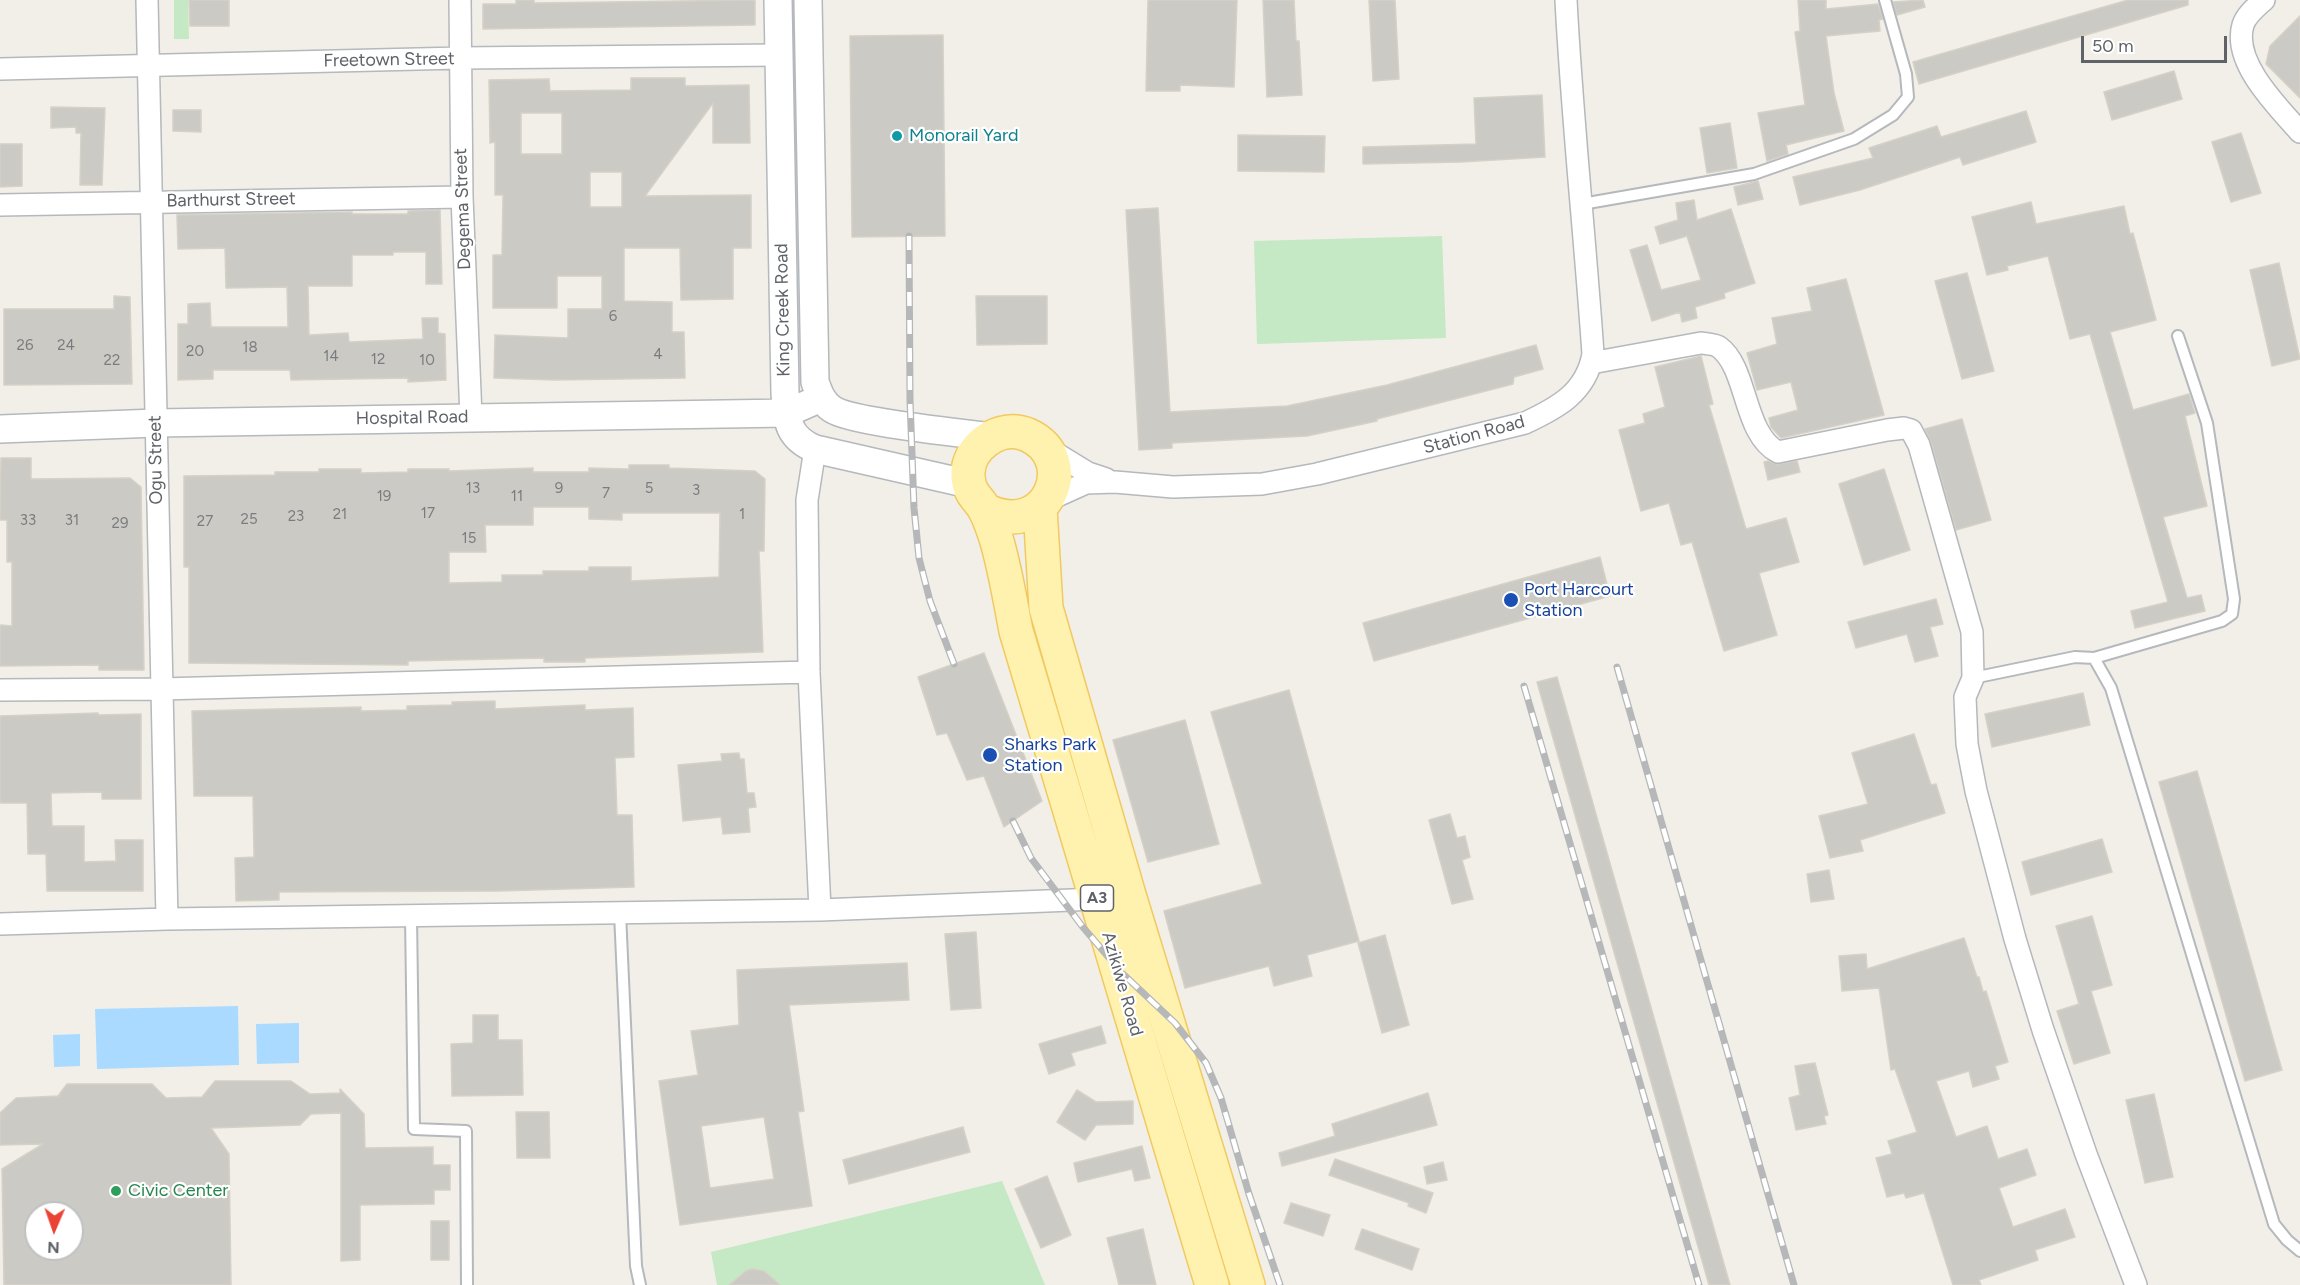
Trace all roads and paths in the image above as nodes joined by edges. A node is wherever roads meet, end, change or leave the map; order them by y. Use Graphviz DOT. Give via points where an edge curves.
graph roads {
  1 [pos="147,0"];
  2 [pos="460,0"];
  3 [pos="778,0"];
  4 [pos="808,0"];
  5 [pos="1566,0"];
  6 [pos="1885,0"];
  7 [pos="2264,0"];
  8 [pos="779,55"];
  9 [pos="460,58"];
  10 [pos="148,65"];
  11 [pos="0,69"];
  12 [pos="2300,132"];
  13 [pos="462,197"];
  14 [pos="150,202"];
  15 [pos="1582,204"];
  16 [pos="0,205"];
  17 [pos="2178,336"];
  18 [pos="1591,363"];
  19 [pos="821,398"];
  20 [pos="787,413"];
  21 [pos="471,417"];
  22 [pos="156,423"];
  23 [pos="0,429"];
  24 [pos="992,437"];
  25 [pos="1042,445"];
  26 [pos="815,448"];
  27 [pos="1115,482"];
  28 [pos="977,497"];
  29 [pos="1043,505"];
  30 [pos="2094,658"];
  31 [pos="809,672"];
  32 [pos="1973,678"];
  33 [pos="160,689"];
  34 [pos="0,690"];
  35 [pos="1097,899"];
  36 [pos="820,910"];
  37 [pos="620,913"];
  38 [pos="411,916"];
  39 [pos="167,919"];
  40 [pos="0,924"];
  41 [pos="2300,1251"];
  42 [pos="467,1285"];
  43 [pos="640,1285"];
  44 [pos="1212,1285"];
  45 [pos="1248,1285"];
  46 [pos="2136,1285"];
  1 -- 10 [label="street, Ogu Street"];
  2 -- 9 [label="street, Degema Street"];
  3 -- 8 [label="street, King Creek Road"];
  4 -- 19 [label="street, King Creek Road" via="815,382"];
  5 -- 15 [label="street, Station Road"];
  6 -- 15 [label="lane" via="1906,74 1908,96 1893,115 1854,139 1754,174"];
  7 -- 12 [label="street" via="2244,24 2241,45 2249,67"];
  8 -- 9 [label="street, Freetown Street"];
  8 -- 20 [label="street, King Creek Road"];
  9 -- 10 [label="street, Freetown Street"];
  9 -- 13 [label="street, Degema Street"];
  10 -- 11 [label="street, Freetown Street"];
  10 -- 14 [label="street, Ogu Street"];
  13 -- 14 [label="street, Barthurst Street"];
  13 -- 21 [label="street, Degema Street"];
  14 -- 16 [label="street, Barthurst Street"];
  14 -- 22 [label="street, Ogu Street"];
  15 -- 18 [label="street, Station Road"];
  17 -- 30 [label="lane" via="2207,423 2234,600 2232,614 2222,621"];
  18 -- 27 [label="street, Station Road" via="1578,388 1556,408 1525,423 1317,474 1262,483 1173,487"];
  18 -- 32 [label="street" via="1701,343 1718,346 1729,358 1758,432 1778,452 1887,429 1911,430 1919,446 1972,632"];
  19 -- 20 [label="street, Hospital Road"];
  19 -- 24 [label="street" via="833,410 863,419"];
  20 -- 21 [label="street, Hospital Road"];
  20 -- 26 [label="street, King Creek Road" via="792,434 802,444"];
  21 -- 22 [label="street, Hospital Road"];
  22 -- 23 [label="street, Hospital Road"];
  22 -- 33 [label="street, Ogu Street"];
  24 -- 25 [label="main road" via="1009,432 1027,435"];
  24 -- 28 [label="main road" via="982,443 970,462"];
  25 -- 27 [label="street, Station Road" via="1088,473"];
  25 -- 29 [label="main road, A3" via="1055,474 1053,489"];
  26 -- 28 [label="street, King Creek Road"];
  26 -- 31 [label="street" via="807,500"];
  27 -- 29 [label="street, Station Road" via="1086,483"];
  28 -- 29 [label="main road" via="998,516 1013,518"];
  28 -- 35 [label="main road, Azikiwe Road / A3" via="996,539 1016,631"];
  29 -- 45 [label="main road, Azikiwe Road / A3" via="1046,608"];
  30 -- 32 [label="lane" via="2075,657"];
  30 -- 41 [label="lane" via="2111,688 2274,1224"];
  31 -- 33 [label="street"];
  31 -- 36 [label="street"];
  32 -- 46 [label="street" via="1965,697 1967,744 1978,802 2043,1030"];
  33 -- 34 [label="street"];
  33 -- 39 [label="street, Ogu Street"];
  35 -- 36 [label="street"];
  35 -- 44 [label="main road, Azikiwe Road / A3"];
  36 -- 37 [label="street"];
  37 -- 38 [label="street"];
  37 -- 43 [label="lane"];
  38 -- 39 [label="street"];
  38 -- 42 [label="lane" via="414,1129 466,1131"];
  39 -- 40 [label="street"];
}
